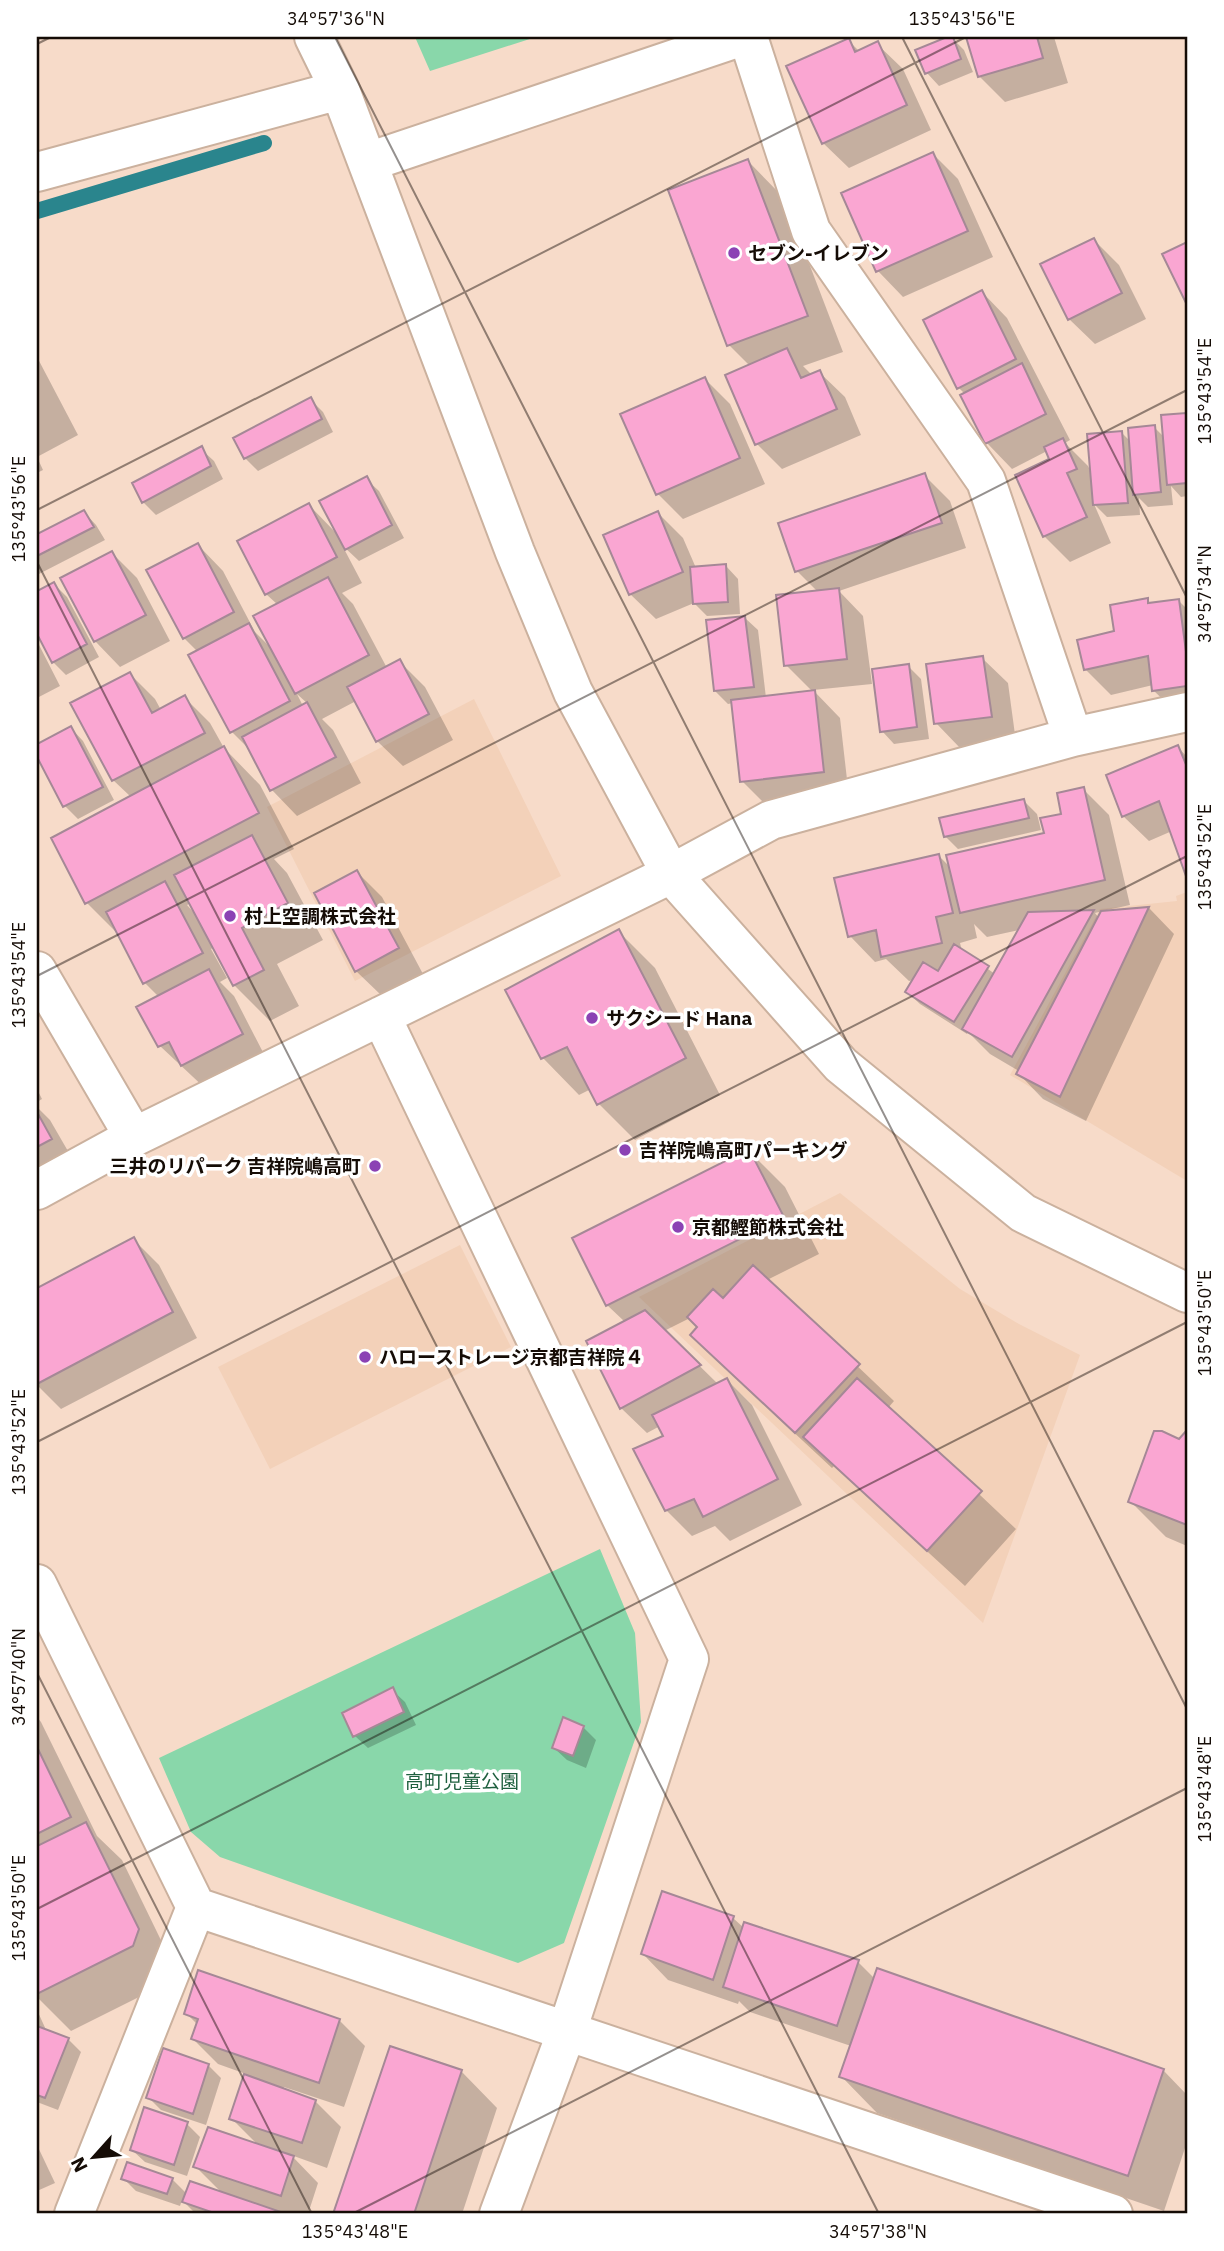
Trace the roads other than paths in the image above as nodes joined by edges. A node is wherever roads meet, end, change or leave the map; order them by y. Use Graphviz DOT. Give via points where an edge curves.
graph roads {
  1 [pos="314,37"];
  2 [pos="740,37"];
  3 [pos="748,37"];
  4 [pos="340,90"];
  5 [pos="368,162"];
  6 [pos="37,172"];
  7 [pos="1187,712"];
  8 [pos="1073,737"];
  9 [pos="671,873"];
  10 [pos="37,971"];
  11 [pos="381,1016"];
  12 [pos="134,1137"];
  13 [pos="37,1190"];
  14 [pos="1187,1293"];
  15 [pos="37,1584"];
  16 [pos="196,1906"];
  17 [pos="567,2031"];
  18 [pos="74,2214"];
  19 [pos="499,2214"];
  20 [pos="1113,2214"];
  1 -- 4 [label="street"];
  2 -- 5 [label="street"];
  3 -- 8 [label="street" via="811,231 986,481"];
  4 -- 5 [label="street"];
  4 -- 6 [label="street"];
  5 -- 9 [label="street" via="515,552 573,692"];
  7 -- 8 [label="street"];
  8 -- 9 [label="street" via="771,820"];
  9 -- 11 [label="street"];
  9 -- 14 [label="street" via="841,1065 1023,1213"];
  10 -- 12 [label="street"];
  11 -- 12 [label="street"];
  11 -- 17 [label="street" via="689,1659"];
  12 -- 13 [label="street"];
  15 -- 16 [label="street"];
  16 -- 17 [label="street"];
  16 -- 18 [label="street"];
  17 -- 19 [label="street"];
  17 -- 20 [label="street"];
}
